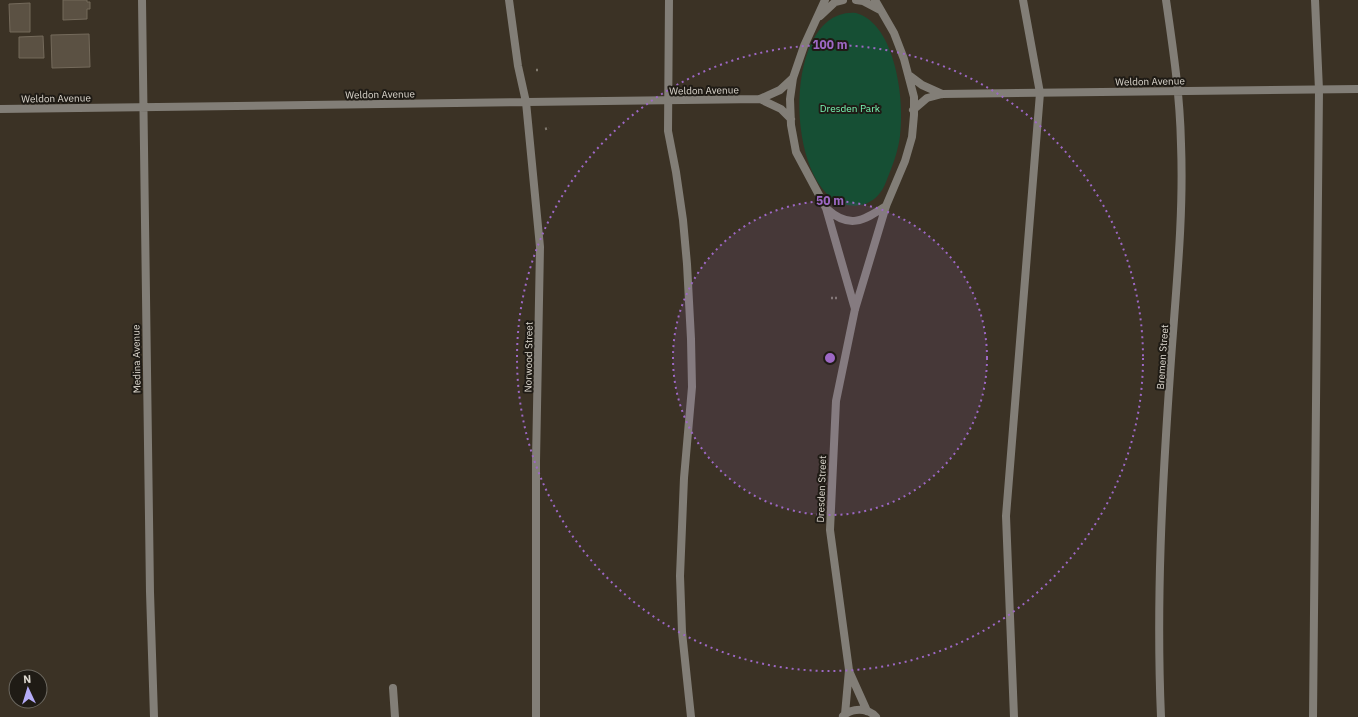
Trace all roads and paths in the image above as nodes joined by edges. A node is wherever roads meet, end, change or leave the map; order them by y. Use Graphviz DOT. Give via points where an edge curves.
graph roads {
  1 [pos="142,0"];
  2 [pos="509,0"];
  3 [pos="669,0"];
  4 [pos="825,0"];
  5 [pos="843,0"];
  6 [pos="856,0"];
  7 [pos="875,0"];
  8 [pos="1023,0"];
  9 [pos="1166,0"];
  10 [pos="1315,0"];
  11 [pos="880,10"];
  12 [pos="818,18"];
  13 [pos="536,70"];
  14 [pos="540,70"];
  15 [pos="910,76"];
  16 [pos="793,78"];
  17 [pos="1358,89"];
  18 [pos="1318,90"];
  19 [pos="1178,91"];
  20 [pos="1040,93"];
  21 [pos="942,94"];
  22 [pos="760,99"];
  23 [pos="668,100"];
  24 [pos="526,102"];
  25 [pos="143,107"];
  26 [pos="0,109"];
  27 [pos="913,110"];
  28 [pos="791,119"];
  29 [pos="549,128"];
  30 [pos="545,129"];
  31 [pos="886,206"];
  32 [pos="826,208"];
  33 [pos="831,298"];
  34 [pos="838,298"];
  35 [pos="855,309"];
  36 [pos="848,670"];
  37 [pos="393,688"];
  38 [pos="872,714"];
  39 [pos="844,716"];
  40 [pos="154,717"];
  41 [pos="395,717"];
  42 [pos="536,717"];
  43 [pos="691,717"];
  44 [pos="882,717"];
  45 [pos="1014,717"];
  46 [pos="1161,717"];
  47 [pos="1313,717"];
  1 -- 25 [label="street, Medina Avenue"];
  2 -- 24 [label="street, Norwood Street"];
  3 -- 23 [label="street"];
  4 -- 12 [label="street, Dresden Street"];
  5 -- 12 [label="street, Dresden Street" via="835,2"];
  6 -- 11 [label="street"];
  7 -- 11 [label="street, Dresden Street"];
  8 -- 20 [label="street"];
  9 -- 19 [label="street, Bremen Street"];
  10 -- 18 [label="street"];
  11 -- 15 [label="street, Dresden Street" via="894,33"];
  12 -- 16 [label="street, Dresden Street" via="804,46"];
  13 -- 14 [label="path"];
  15 -- 21 [label="street, Weldon Avenue" via="922,86"];
  15 -- 27 [label="street, Dresden Street" via="914,96"];
  16 -- 22 [label="street, Weldon Avenue" via="780,90"];
  16 -- 28 [label="street, Dresden Street"];
  17 -- 18 [label="street, Weldon Avenue"];
  18 -- 19 [label="street, Weldon Avenue"];
  18 -- 47 [label="street"];
  19 -- 20 [label="street, Weldon Avenue"];
  19 -- 46 [label="street, Bremen Street" via="1181,144 1180,250 1161,506"];
  20 -- 21 [label="street, Weldon Avenue"];
  20 -- 45 [label="street" via="1006,516"];
  21 -- 27 [label="street, Weldon Avenue" via="927,98"];
  22 -- 23 [label="street, Weldon Avenue"];
  22 -- 28 [label="street, Weldon Avenue" via="781,109"];
  23 -- 24 [label="street, Weldon Avenue"];
  23 -- 43 [label="street" via="668,130 687,257 691,347 692,387 684,478 680,576 682,632"];
  24 -- 25 [label="street, Weldon Avenue"];
  24 -- 42 [label="street, Norwood Street" via="540,247 536,468"];
  25 -- 26 [label="street, Weldon Avenue"];
  25 -- 40 [label="street, Medina Avenue"];
  27 -- 31 [label="street, Dresden Street" via="912,138"];
  28 -- 32 [label="street, Dresden Street" via="796,152"];
  29 -- 30 [label="path"];
  31 -- 32 [label="street, Dresden Street" via="869,218 858,221 836,218"];
  31 -- 35 [label="street, Dresden Street"];
  32 -- 35 [label="street, Dresden Street"];
  33 -- 34 [label="path"];
  35 -- 36 [label="street, Dresden Street" via="836,401 830,523"];
  36 -- 38 [label="street, Dresden Street"];
  36 -- 39 [label="street, Dresden Street"];
  37 -- 41 [label="street"];
  38 -- 39 [label="street" via="852,711"];
  38 -- 44 [label="street"];
}
